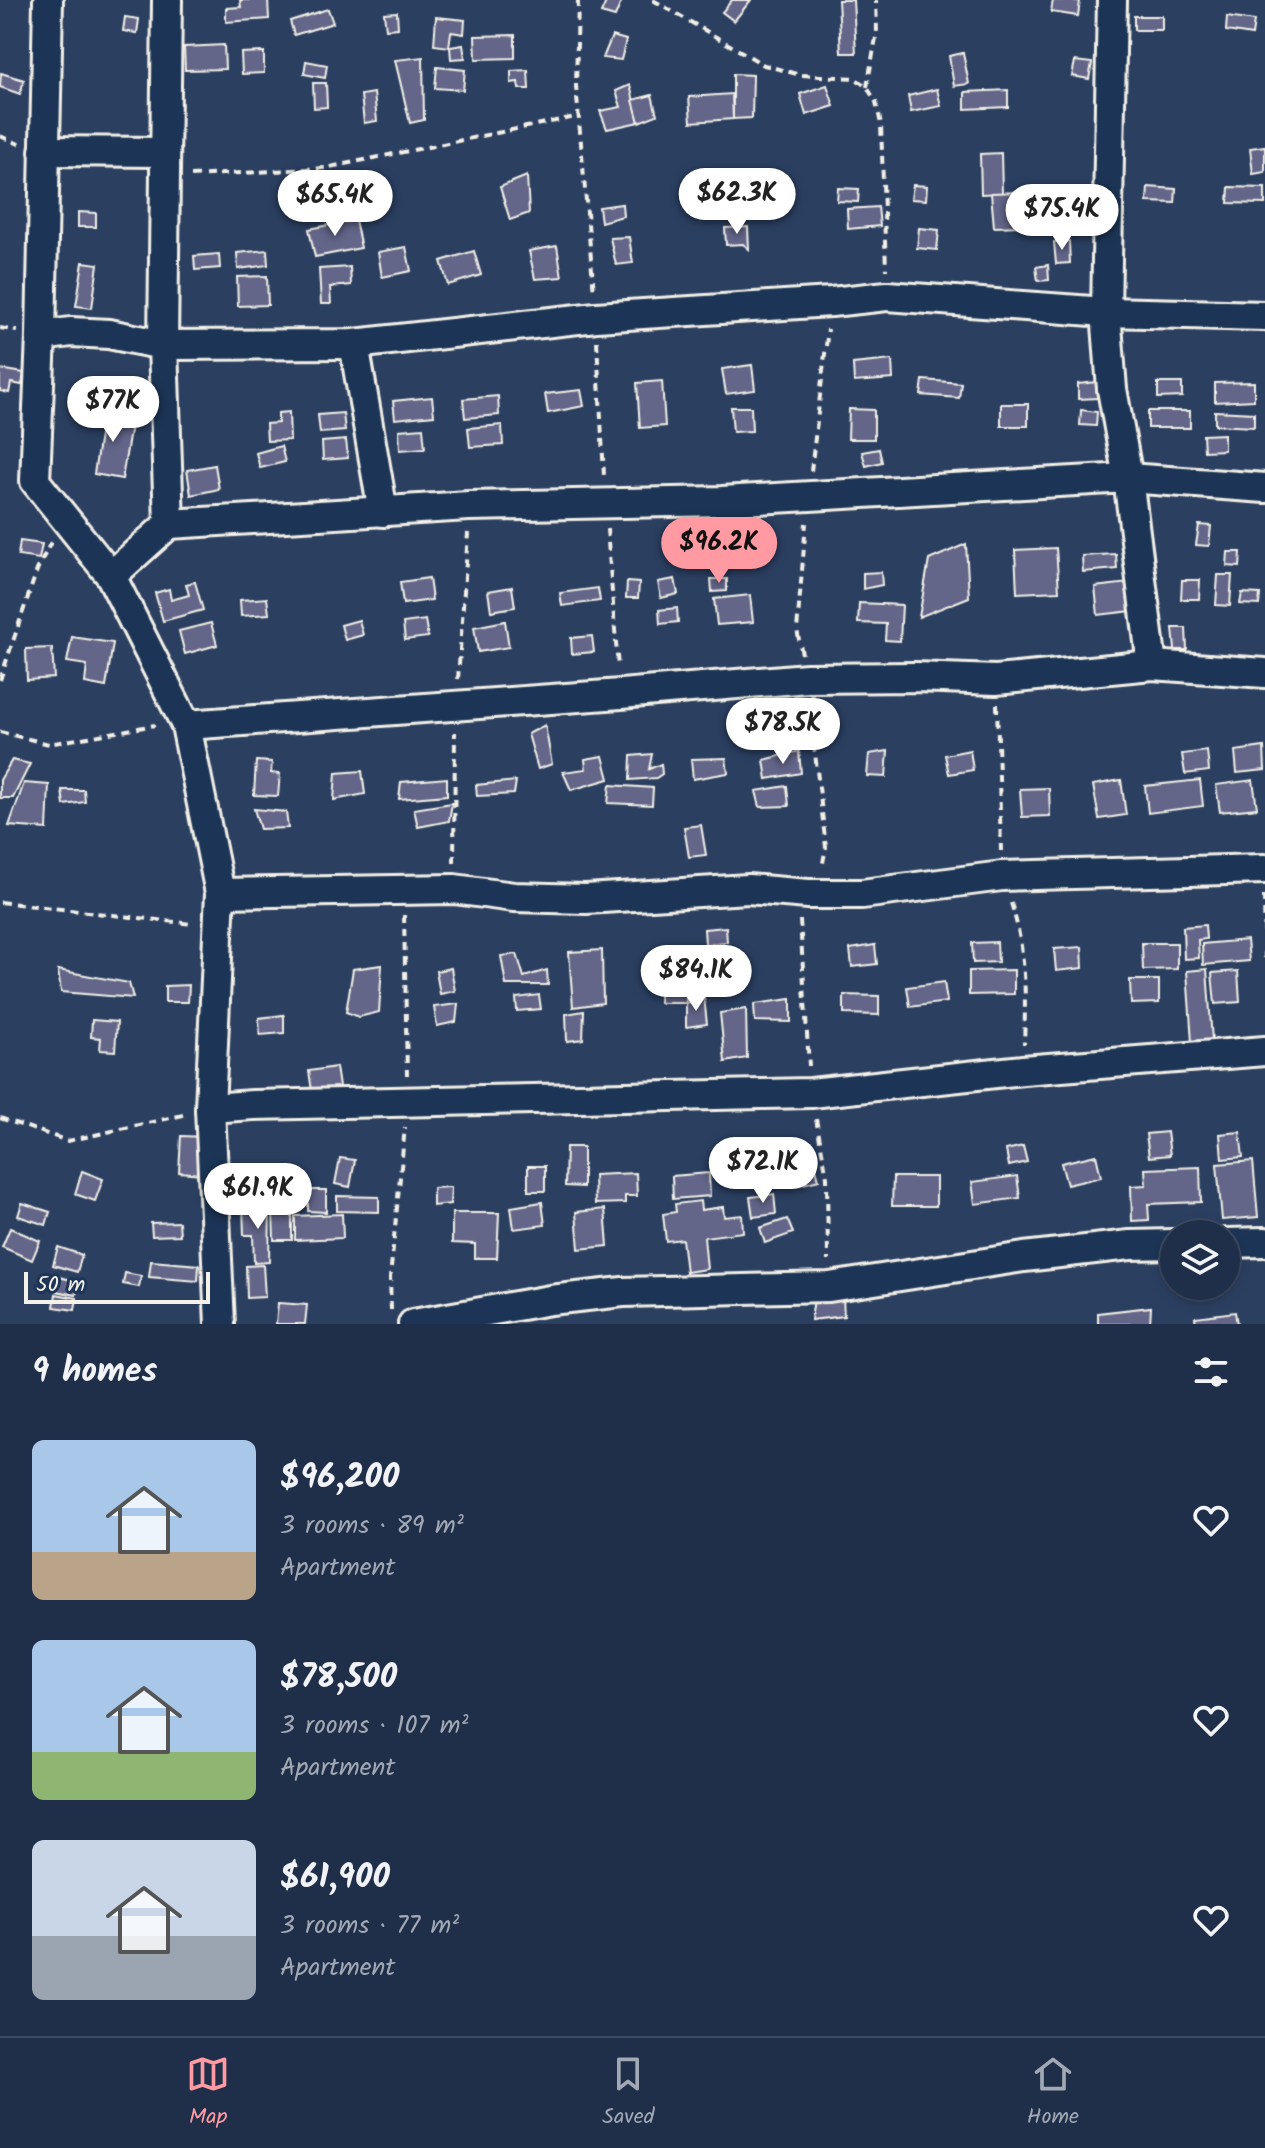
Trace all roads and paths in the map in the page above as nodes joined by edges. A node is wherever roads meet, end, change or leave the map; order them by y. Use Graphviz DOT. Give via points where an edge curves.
graph roads {
  1 [pos="48,0"];
  2 [pos="167,0"];
  3 [pos="578,0"];
  4 [pos="653,0"];
  5 [pos="876,0"];
  6 [pos="1112,0"];
  7 [pos="867,87"];
  8 [pos="580,116"];
  9 [pos="44,151"];
  10 [pos="164,165"];
  11 [pos="887,296"];
  12 [pos="831,302"];
  13 [pos="1106,312"];
  14 [pos="1265,316"];
  15 [pos="596,317"];
  16 [pos="41,336"];
  17 [pos="354,344"];
  18 [pos="163,345"];
  19 [pos="1128,478"];
  20 [pos="1265,488"];
  21 [pos="808,495"];
  22 [pos="605,502"];
  23 [pos="383,512"];
  24 [pos="63,518"];
  25 [pos="169,524"];
  26 [pos="111,576"];
  27 [pos="1152,665"];
  28 [pos="1265,673"];
  29 [pos="807,678"];
  30 [pos="0,680"];
  31 [pos="621,694"];
  32 [pos="186,725"];
  33 [pos="0,732"];
  34 [pos="1264,869"];
  35 [pos="220,893"];
  36 [pos="808,894"];
  37 [pos="0,902"];
  38 [pos="219,928"];
  39 [pos="1265,958"];
  40 [pos="1265,1051"];
  41 [pos="811,1093"];
  42 [pos="210,1108"];
  43 [pos="0,1118"];
  44 [pos="1265,1242"];
  45 [pos="1240,1243"];
  46 [pos="1160,1244"];
  47 [pos="829,1287"];
  48 [pos="220,1324"];
  49 [pos="413,1324"];
  1 -- 9 [label="street"];
  2 -- 10 [label="street"];
  3 -- 8 [label="path"];
  4 -- 7 [label="path" via="764,65 800,75 855,78"];
  5 -- 7 [label="path" via="877,32"];
  6 -- 13 [label="street"];
  7 -- 11 [label="path" via="881,124"];
  8 -- 10 [label="path" via="325,168"];
  8 -- 15 [label="path"];
  9 -- 10 [label="street"];
  9 -- 16 [label="street"];
  10 -- 18 [label="street"];
  11 -- 12 [label="street"];
  11 -- 13 [label="street"];
  12 -- 15 [label="street"];
  12 -- 21 [label="path"];
  13 -- 14 [label="street"];
  13 -- 19 [label="street" via="1112,389"];
  15 -- 17 [label="street"];
  15 -- 22 [label="path"];
  16 -- 18 [label="street" via="109,334"];
  16 -- 24 [label="street" via="35,481"];
  17 -- 18 [label="street"];
  17 -- 23 [label="street"];
  18 -- 25 [label="street"];
  19 -- 20 [label="street"];
  19 -- 21 [label="street"];
  19 -- 27 [label="street"];
  21 -- 22 [label="street"];
  21 -- 29 [label="path" via="797,630"];
  22 -- 23 [label="street"];
  22 -- 31 [label="path"];
  23 -- 25 [label="street"];
  24 -- 26 [label="street"];
  24 -- 30 [label="path" via="37,570"];
  25 -- 26 [label="street"];
  26 -- 32 [label="street"];
  27 -- 28 [label="street"];
  27 -- 29 [label="street" via="996,680"];
  29 -- 31 [label="street"];
  29 -- 36 [label="path" via="826,847 820,876"];
  31 -- 32 [label="street"];
  32 -- 33 [label="path" via="143,725 49,744"];
  32 -- 35 [label="street"];
  34 -- 36 [label="street" via="1002,876 862,894"];
  34 -- 39 [label="path"];
  35 -- 36 [label="street" via="454,889 586,899 748,889"];
  35 -- 38 [label="street"];
  36 -- 41 [label="path" via="800,916"];
  37 -- 38 [label="path"];
  38 -- 42 [label="street"];
  40 -- 41 [label="street"];
  41 -- 42 [label="street"];
  41 -- 47 [label="path" via="827,1177"];
  42 -- 43 [label="path" via="68,1141"];
  42 -- 48 [label="street"];
  44 -- 45 [label="street"];
  46 -- 47 [label="street" via="1024,1257"];
  47 -- 49 [label="street" via="623,1292"];
}
